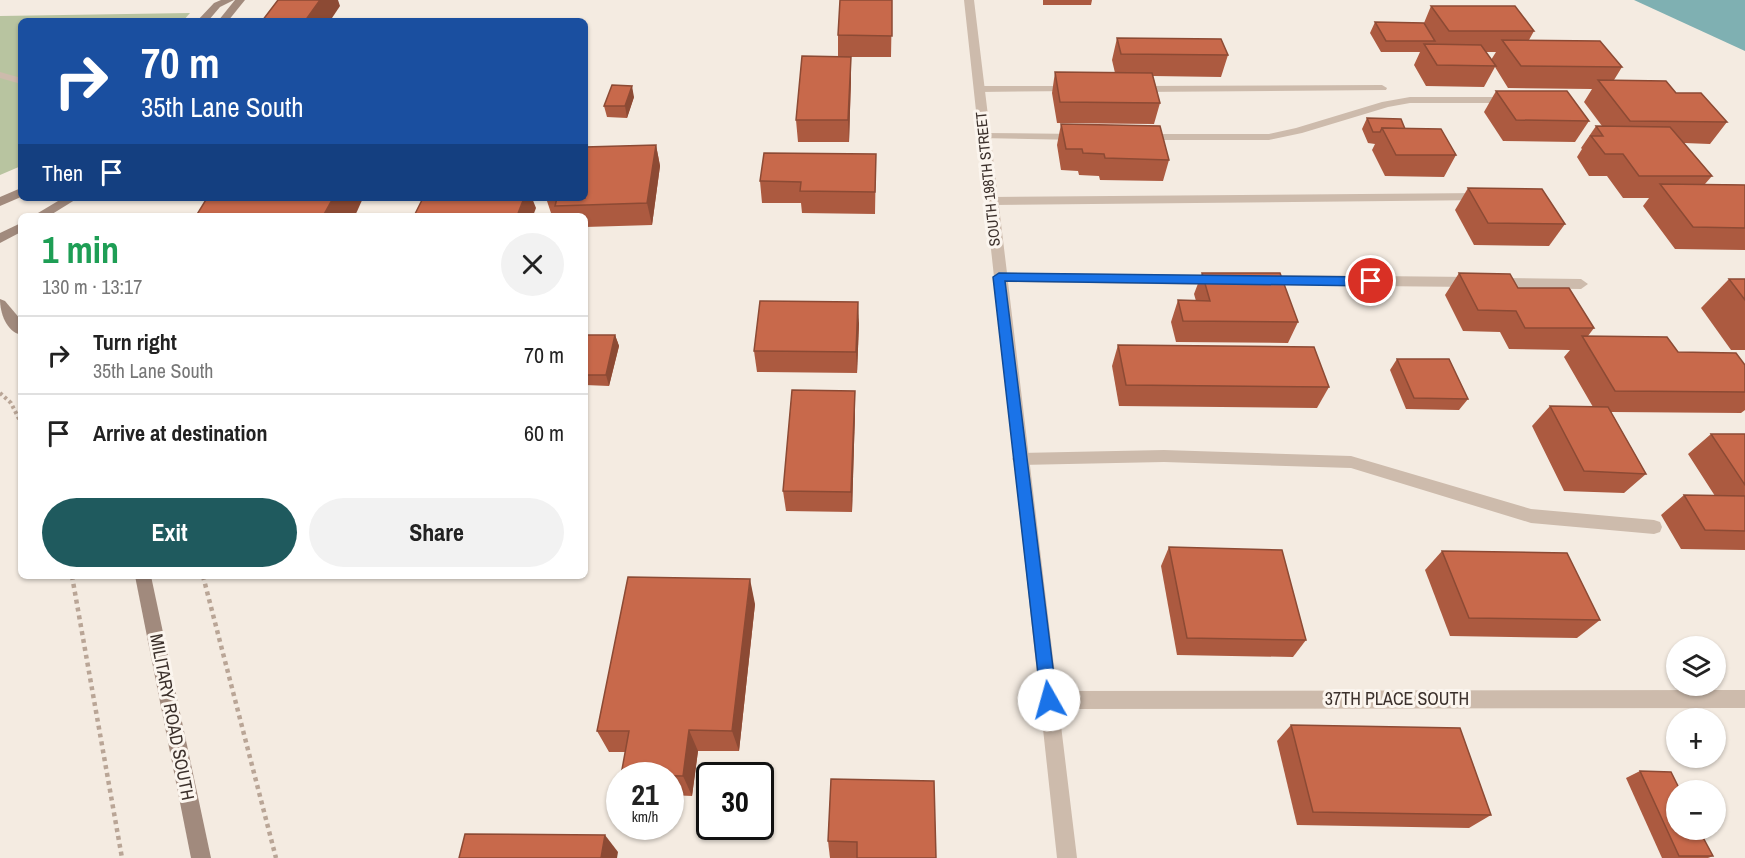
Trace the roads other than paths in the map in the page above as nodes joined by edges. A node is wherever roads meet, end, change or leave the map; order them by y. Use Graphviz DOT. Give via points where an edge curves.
graph roads {
  1 [pos="229,0"];
  2 [pos="240,0"];
  3 [pos="969,0"];
  4 [pos="205,18"];
  5 [pos="225,18"];
  6 [pos="0,75"];
  7 [pos="18,80"];
  8 [pos="1086,88"];
  9 [pos="1121,88"];
  10 [pos="1382,88"];
  11 [pos="979,89"];
  12 [pos="1530,100"];
  13 [pos="984,136"];
  14 [pos="1091,137"];
  15 [pos="1138,137"];
  16 [pos="18,193"];
  17 [pos="1501,196"];
  18 [pos="66,201"];
  19 [pos="991,201"];
  20 [pos="0,202"];
  21 [pos="44,213"];
  22 [pos="18,228"];
  23 [pos="0,238"];
  24 [pos="999,277"];
  25 [pos="1581,284"];
  26 [pos="0,304"];
  27 [pos="18,326"];
  28 [pos="1020,459"];
  29 [pos="1654,527"];
  30 [pos="144,579"];
  31 [pos="1745,699"];
  32 [pos="1049,700"];
  33 [pos="201,858"];
  34 [pos="1067,858"];
  1 -- 4 [label="main road"];
  2 -- 5 [label="main road"];
  3 -- 11 [label="street, SOUTH 198TH STREET"];
  6 -- 7 [label="street"];
  8 -- 11 [label="street"];
  9 -- 10 [label="street"];
  11 -- 13 [label="street, SOUTH 198TH STREET"];
  12 -- 15 [label="street" via="1410,100 1269,137"];
  13 -- 14 [label="street"];
  13 -- 19 [label="street, SOUTH 198TH STREET"];
  16 -- 20 [label="main road"];
  17 -- 19 [label="street"];
  18 -- 21 [label="main road"];
  19 -- 24 [label="street, SOUTH 198TH STREET"];
  22 -- 23 [label="main road"];
  24 -- 25 [label="street"];
  24 -- 28 [label="street, SOUTH 198TH STREET"];
  26 -- 27 [label="main road"];
  28 -- 29 [label="street" via="1164,456 1350,462 1531,516"];
  28 -- 32 [label="street, SOUTH 198TH STREET"];
  30 -- 33 [label="main road, MILITARY ROAD SOUTH"];
  31 -- 32 [label="street, 37TH PLACE SOUTH"];
  32 -- 34 [label="street, SOUTH 198TH STREET"];
}
